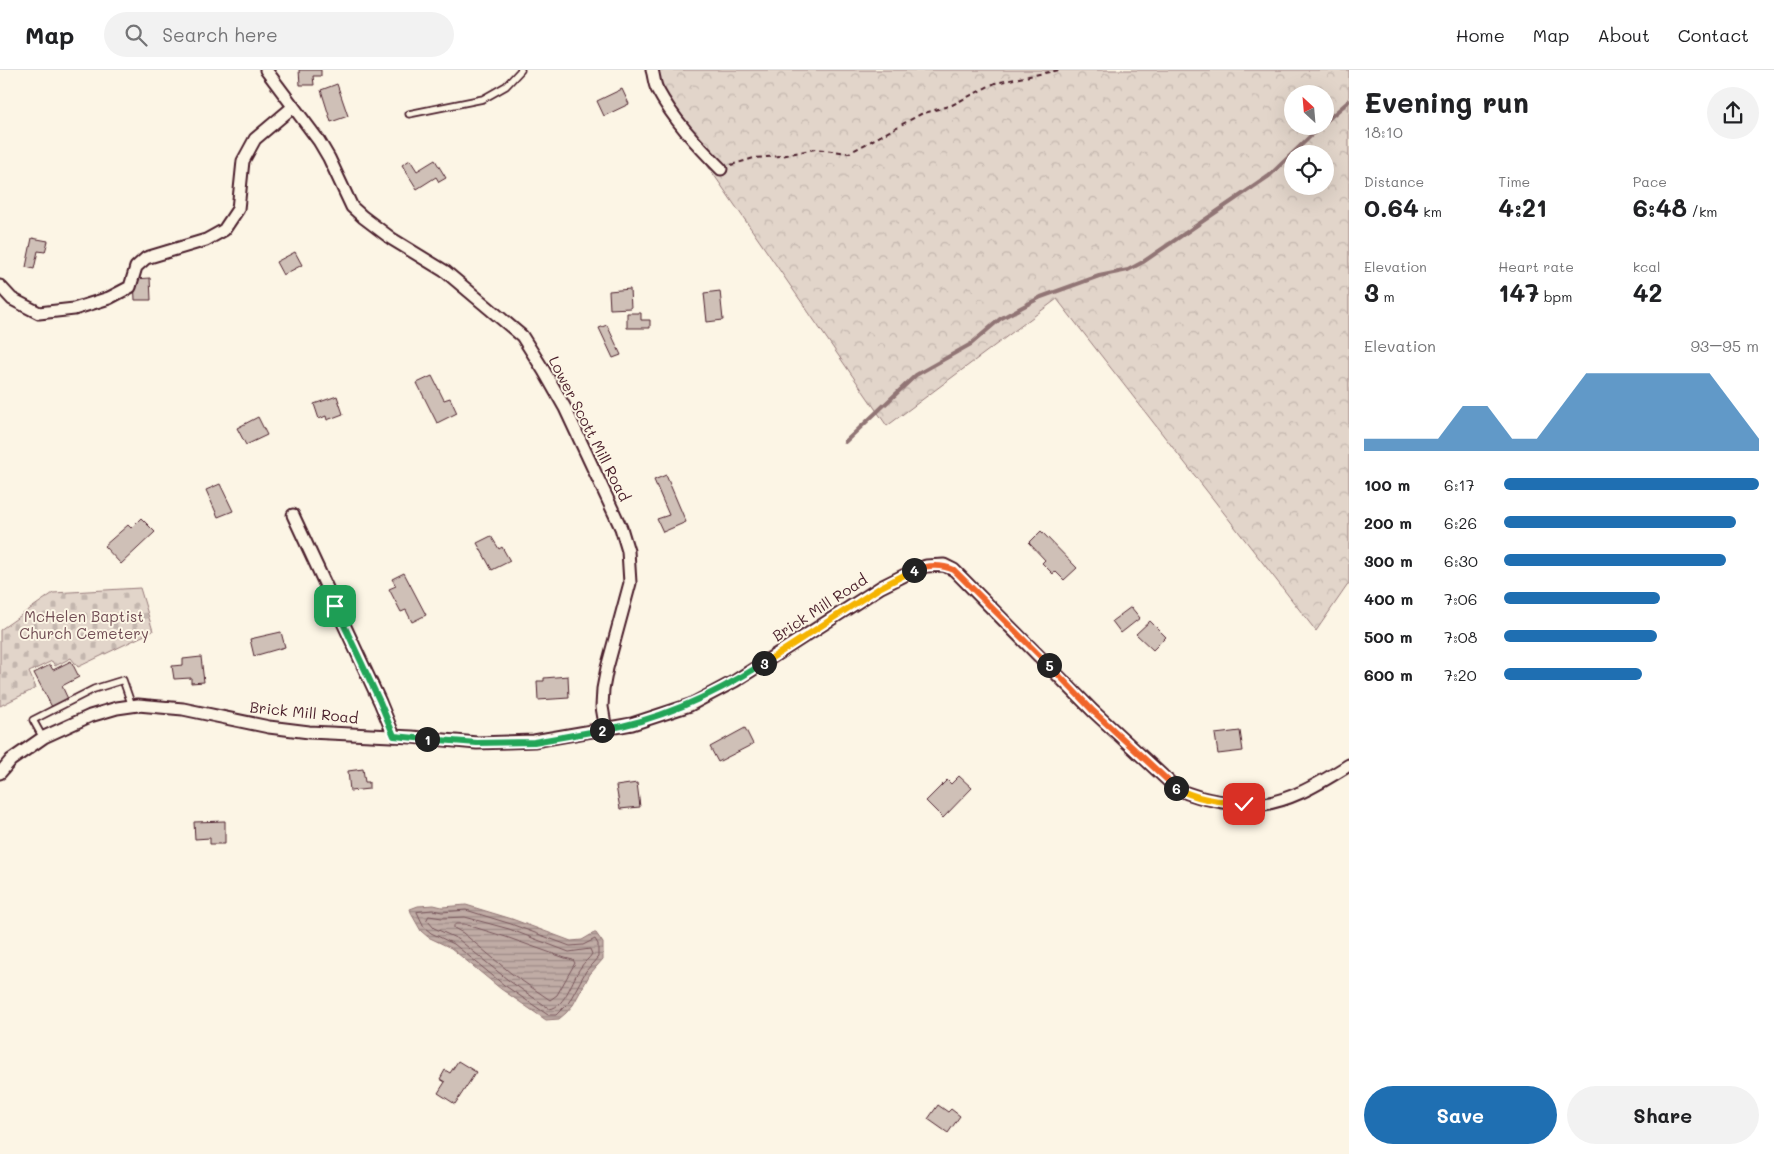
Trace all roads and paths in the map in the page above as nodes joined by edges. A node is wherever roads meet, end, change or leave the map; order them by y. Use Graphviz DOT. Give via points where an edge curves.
graph roads {
  1 [pos="266,70"];
  2 [pos="521,70"];
  3 [pos="652,70"];
  4 [pos="1059,70"];
  5 [pos="293,107"];
  6 [pos="409,114"];
  7 [pos="721,169"];
  8 [pos="0,286"];
  9 [pos="292,515"];
  10 [pos="132,706"];
  11 [pos="606,730"];
  12 [pos="394,736"];
  13 [pos="43,738"];
  14 [pos="1349,765"];
  15 [pos="0,773"];
  1 -- 5 [label="street, Lower Scott Mill Road"];
  2 -- 6 [label="lane" via="506,86 483,99"];
  3 -- 7 [label="street" via="656,88 697,146"];
  4 -- 7 [label="path" via="995,83 952,105 921,114 849,153 815,149 754,158"];
  5 -- 8 [label="street" via="255,139 243,161 238,209 224,230 206,240 146,258 136,267 130,287 109,298 74,309 38,314 12,299"];
  5 -- 11 [label="street, Lower Scott Mill Road" via="319,141 352,206 392,239 446,272 522,336 565,408 621,528 628,551 630,583 603,689"];
  9 -- 12 [label="street"];
  10 -- 12 [label="street, Brick Mill Road" via="183,709 293,730"];
  10 -- 13 [label="street, Brick Mill Road" via="90,716"];
  10 -- 13 [label="lane" via="123,680 94,689 33,720"];
  11 -- 12 [label="street, Brick Mill Road" via="534,742 477,743"];
  11 -- 14 [label="street, Brick Mill Road" via="690,705 735,681 881,587 926,566 944,566 954,570 1093,711 1176,788 1190,796 1251,805 1276,801 1314,787"];
  13 -- 15 [label="street, Brick Mill Road" via="11,760"];
}
